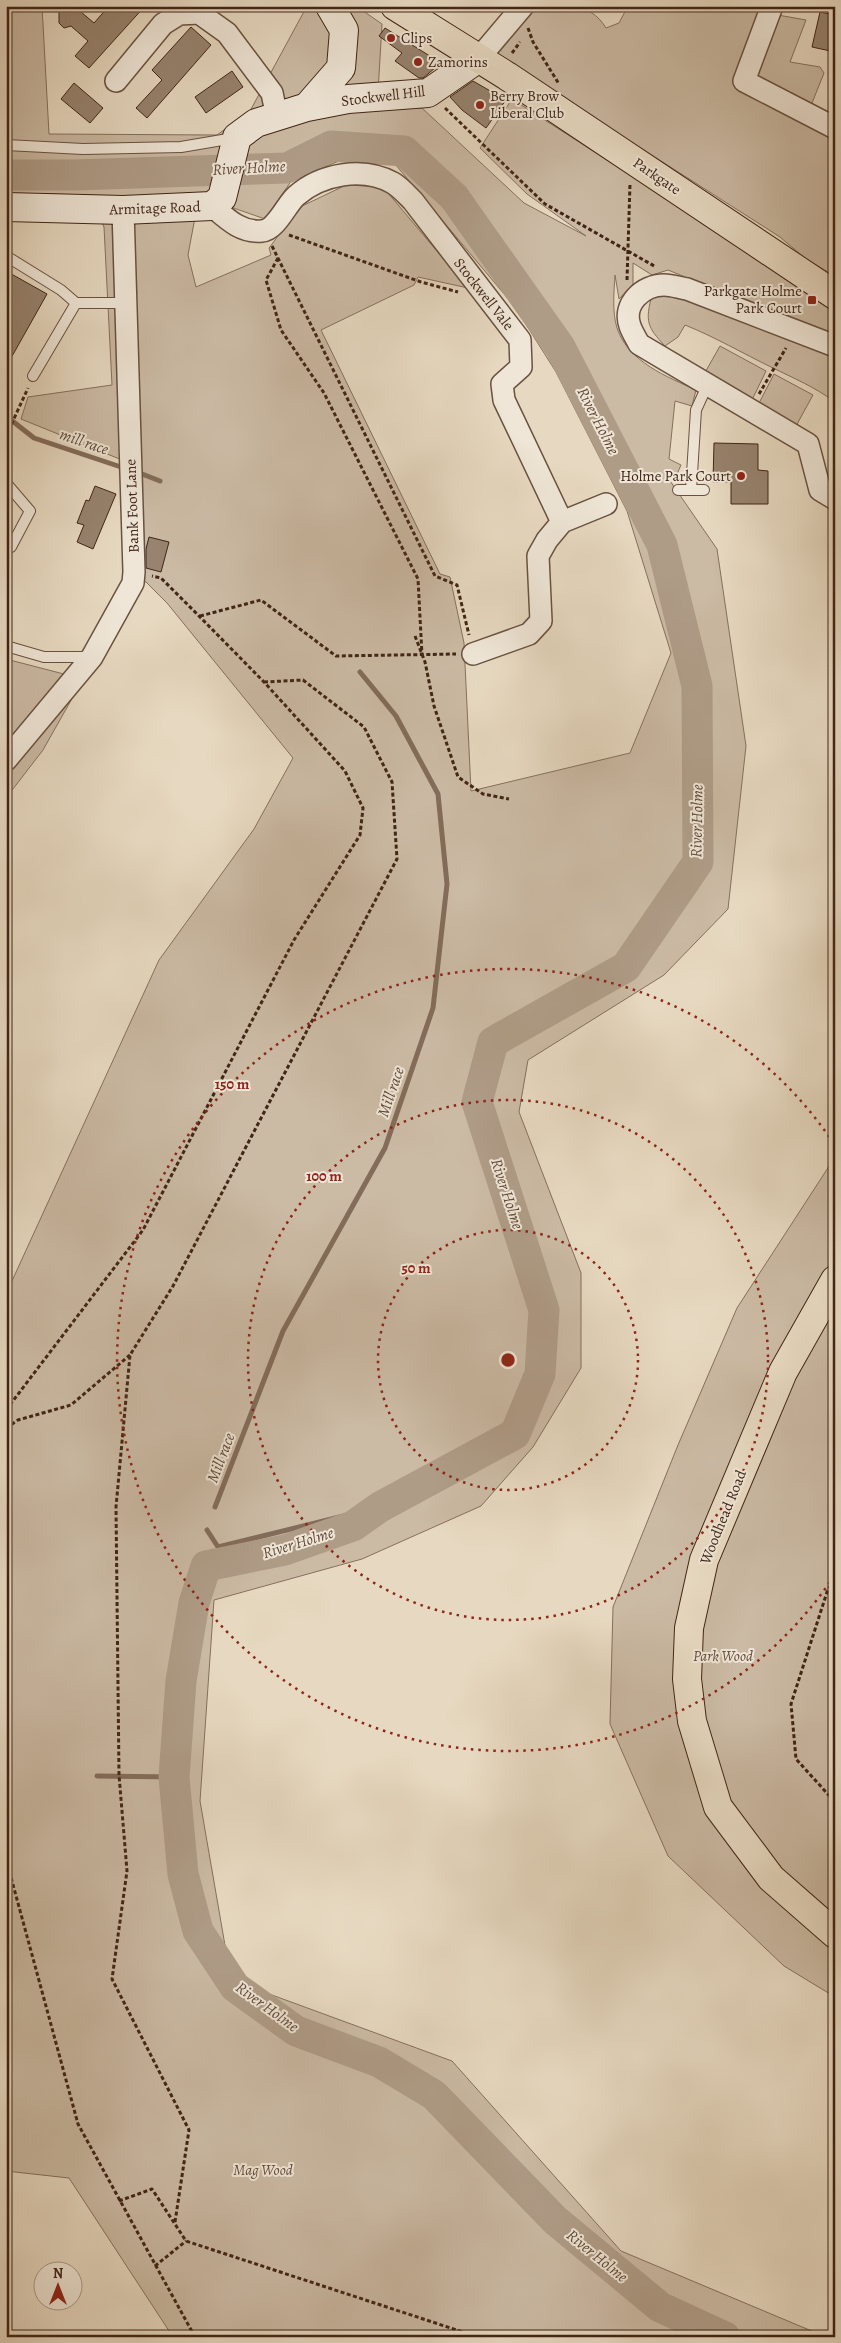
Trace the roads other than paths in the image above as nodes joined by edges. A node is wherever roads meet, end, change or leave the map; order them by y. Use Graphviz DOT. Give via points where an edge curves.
graph roads {
  1 [pos="330,6"];
  2 [pos="395,6"];
  3 [pos="523,6"];
  4 [pos="772,6"];
  5 [pos="178,10"];
  6 [pos="479,58"];
  7 [pos="116,81"];
  8 [pos="306,107"];
  9 [pos="277,117"];
  10 [pos="835,128"];
  11 [pos="235,143"];
  12 [pos="6,145"];
  13 [pos="218,198"];
  14 [pos="6,207"];
  15 [pos="123,210"];
  16 [pos="6,256"];
  17 [pos="835,295"];
  18 [pos="76,303"];
  19 [pos="125,304"];
  20 [pos="835,346"];
  21 [pos="33,376"];
  22 [pos="707,386"];
  23 [pos="6,483"];
  24 [pos="678,490"];
  25 [pos="691,490"];
  26 [pos="704,490"];
  27 [pos="835,499"];
  28 [pos="606,504"];
  29 [pos="562,522"];
  30 [pos="6,548"];
  31 [pos="6,646"];
  32 [pos="473,654"];
  33 [pos="92,657"];
  34 [pos="6,760"];
  35 [pos="835,1280"];
  36 [pos="835,1934"];
  1 -- 8 [label="main road" via="344,30 341,68"];
  2 -- 6 [label="main road"];
  3 -- 6 [label="street"];
  4 -- 10 [label="street" via="744,81"];
  5 -- 7 [label="street"];
  5 -- 9 [label="street" via="199,13 227,33 272,93"];
  6 -- 8 [label="main road, Stockwell Hill" via="434,98 348,100"];
  6 -- 17 [label="main road, Parkgate"];
  8 -- 9 [label="main road"];
  9 -- 11 [label="main road" via="256,123"];
  11 -- 12 [label="lane" via="83,149"];
  11 -- 13 [label="main road"];
  13 -- 15 [label="main road, Armitage Road"];
  13 -- 29 [label="street, Stockwell Vale" via="239,228 266,230 296,196 320,180 347,174 376,175 394,183 413,201 520,340 521,367 502,384 504,400"];
  14 -- 15 [label="main road, Armitage Road"];
  15 -- 19 [label="street, Bank Foot Lane"];
  16 -- 18 [label="lane"];
  18 -- 19 [label="lane"];
  18 -- 21 [label="lane"];
  19 -- 33 [label="street, Bank Foot Lane" via="134,572 132,583"];
  20 -- 22 [label="street" via="688,289 664,285 636,295 629,311 629,325 639,344"];
  22 -- 25 [label="lane" via="696,410"];
  22 -- 27 [label="street" via="808,444 820,490"];
  23 -- 30 [label="lane" via="30,511 11,547"];
  24 -- 25 [label="lane"];
  25 -- 26 [label="lane"];
  28 -- 29 [label="street"];
  29 -- 32 [label="street" via="538,556 541,621 530,634"];
  31 -- 33 [label="lane" via="44,657"];
  33 -- 34 [label="street, Bank Foot Lane"];
  35 -- 36 [label="main road, Woodhead Road" via="783,1372 704,1560 688,1628 688,1679 692,1721 718,1807 771,1878"];
}
